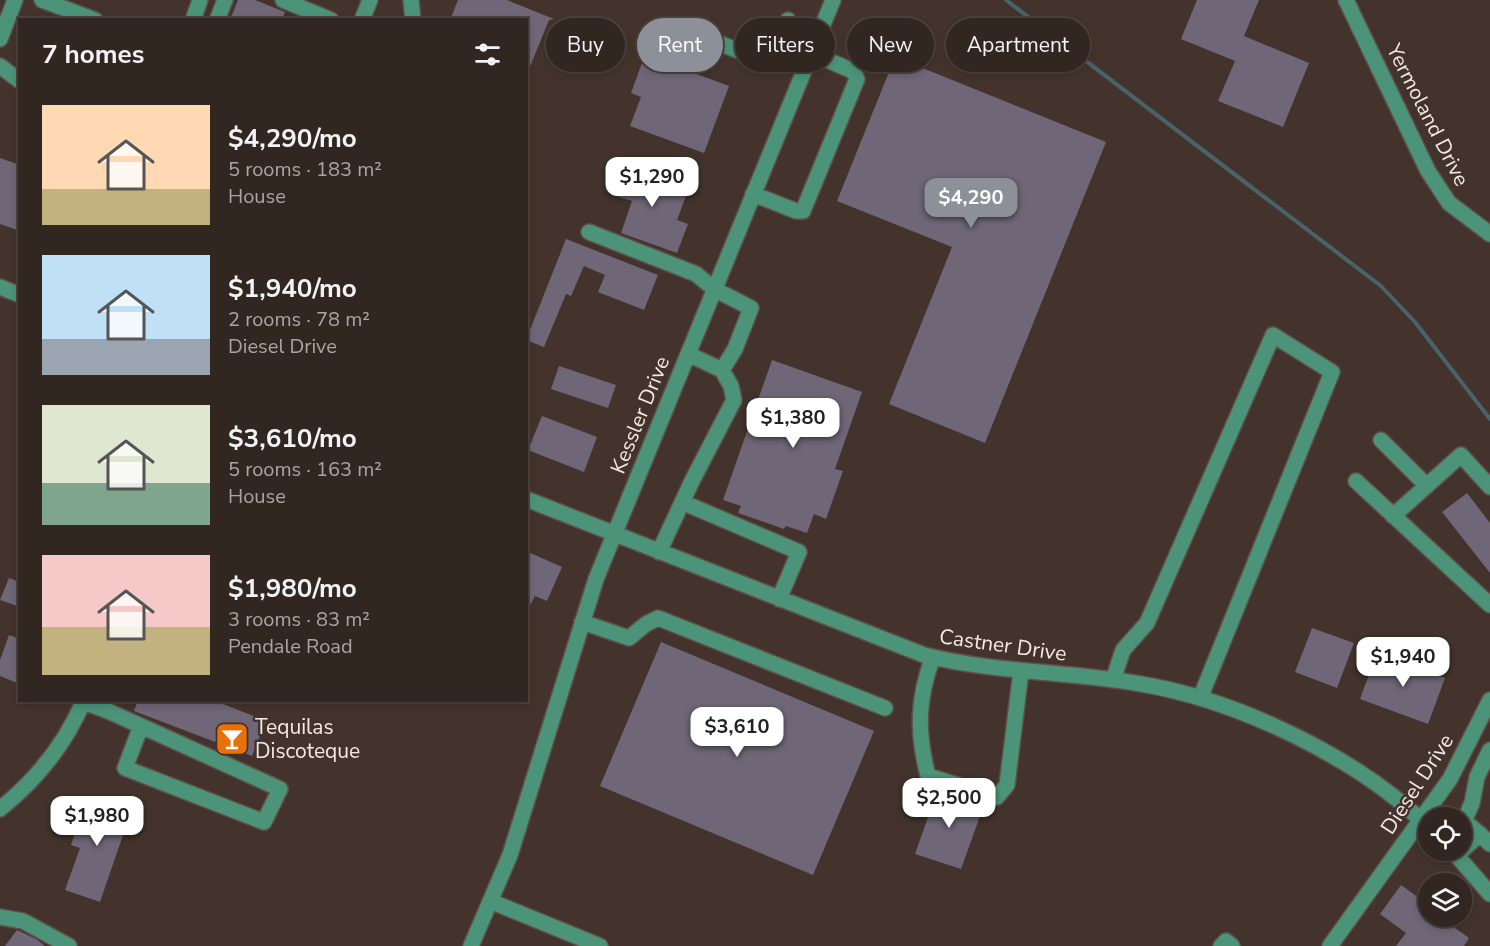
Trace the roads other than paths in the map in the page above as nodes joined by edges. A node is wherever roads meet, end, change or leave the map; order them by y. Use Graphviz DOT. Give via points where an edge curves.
graph roads {
  1 [pos="15,0"];
  2 [pos="42,0"];
  3 [pos="200,0"];
  4 [pos="225,0"];
  5 [pos="284,0"];
  6 [pos="370,0"];
  7 [pos="411,0"];
  8 [pos="833,0"];
  9 [pos="1346,0"];
  10 [pos="314,11"];
  11 [pos="90,18"];
  12 [pos="193,18"];
  13 [pos="218,18"];
  14 [pos="363,18"];
  15 [pos="413,18"];
  16 [pos="826,18"];
  17 [pos="0,39"];
  18 [pos="0,66"];
  19 [pos="835,66"];
  20 [pos="803,72"];
  21 [pos="18,80"];
  22 [pos="753,194"];
  23 [pos="589,232"];
  24 [pos="1490,234"];
  25 [pos="0,287"];
  26 [pos="714,289"];
  27 [pos="18,294"];
  28 [pos="688,354"];
  29 [pos="722,370"];
  30 [pos="1381,440"];
  31 [pos="1356,481"];
  32 [pos="1427,486"];
  33 [pos="1490,487"];
  34 [pos="528,500"];
  35 [pos="682,502"];
  36 [pos="1393,516"];
  37 [pos="614,534"];
  38 [pos="659,552"];
  39 [pos="778,599"];
  40 [pos="1489,602"];
  41 [pos="582,622"];
  42 [pos="933,657"];
  43 [pos="1021,671"];
  44 [pos="1113,680"];
  45 [pos="1201,696"];
  46 [pos="84,702"];
  47 [pos="86,702"];
  48 [pos="1489,703"];
  49 [pos="885,708"];
  50 [pos="141,726"];
  51 [pos="1490,750"];
  52 [pos="1433,807"];
  53 [pos="0,809"];
  54 [pos="1418,818"];
  55 [pos="1418,831"];
  56 [pos="1485,839"];
  57 [pos="1462,861"];
  58 [pos="1488,885"];
  59 [pos="490,901"];
  60 [pos="0,917"];
  61 [pos="69,946"];
  62 [pos="471,946"];
  63 [pos="600,946"];
  64 [pos="1221,946"];
  65 [pos="1232,946"];
  66 [pos="1330,946"];
  1 -- 17 [label="street"];
  2 -- 11 [label="street"];
  3 -- 12 [label="street"];
  4 -- 13 [label="street"];
  5 -- 10 [label="street"];
  6 -- 14 [label="street"];
  7 -- 15 [label="street"];
  8 -- 16 [label="street, Kessler Drive"];
  9 -- 24 [label="street, Yermoland Drive" via="1428,171 1449,203"];
  18 -- 21 [label="street"];
  19 -- 22 [label="street" via="853,71 857,79 803,211"];
  20 -- 22 [label="street, Kessler Drive"];
  22 -- 26 [label="street, Kessler Drive"];
  23 -- 26 [label="street" via="696,274"];
  25 -- 27 [label="street"];
  26 -- 28 [label="street, Kessler Drive"];
  26 -- 29 [label="street" via="751,308"];
  28 -- 29 [label="street"];
  28 -- 37 [label="street, Kessler Drive"];
  29 -- 35 [label="street" via="734,400"];
  30 -- 32 [label="street"];
  31 -- 36 [label="street"];
  32 -- 33 [label="street" via="1461,455"];
  32 -- 36 [label="street"];
  34 -- 37 [label="street, Castner Drive"];
  35 -- 38 [label="street"];
  35 -- 39 [label="street" via="799,552"];
  36 -- 40 [label="street"];
  37 -- 38 [label="street, Castner Drive"];
  37 -- 41 [label="street, Kessler Drive"];
  38 -- 39 [label="street, Castner Drive"];
  39 -- 42 [label="street, Castner Drive"];
  41 -- 49 [label="street" via="629,638 658,618"];
  41 -- 59 [label="street, Kessler Drive" via="510,855"];
  42 -- 43 [label="street, Castner Drive"];
  42 -- 43 [label="street" via="924,682 919,731 928,776 997,797 1007,786"];
  43 -- 44 [label="street, Castner Drive"];
  44 -- 45 [label="street, Castner Drive"];
  44 -- 45 [label="street" via="1123,650 1148,623 1273,335 1332,372"];
  45 -- 54 [label="street, Castner Drive" via="1271,724 1344,763"];
  46 -- 53 [label="street" via="43,767"];
  47 -- 50 [label="street"];
  48 -- 52 [label="street, Diesel Drive"];
  50 -- 50 [label="street" via="280,789 264,822 125,768"];
  51 -- 56 [label="street" via="1464,821"];
  55 -- 66 [label="street, Diesel Drive"];
  57 -- 58 [label="street"];
  59 -- 62 [label="street, Kessler Drive"];
  59 -- 63 [label="street"];
  60 -- 61 [label="street" via="24,921"];
  64 -- 65 [label="street" via="1226,941"];
}
